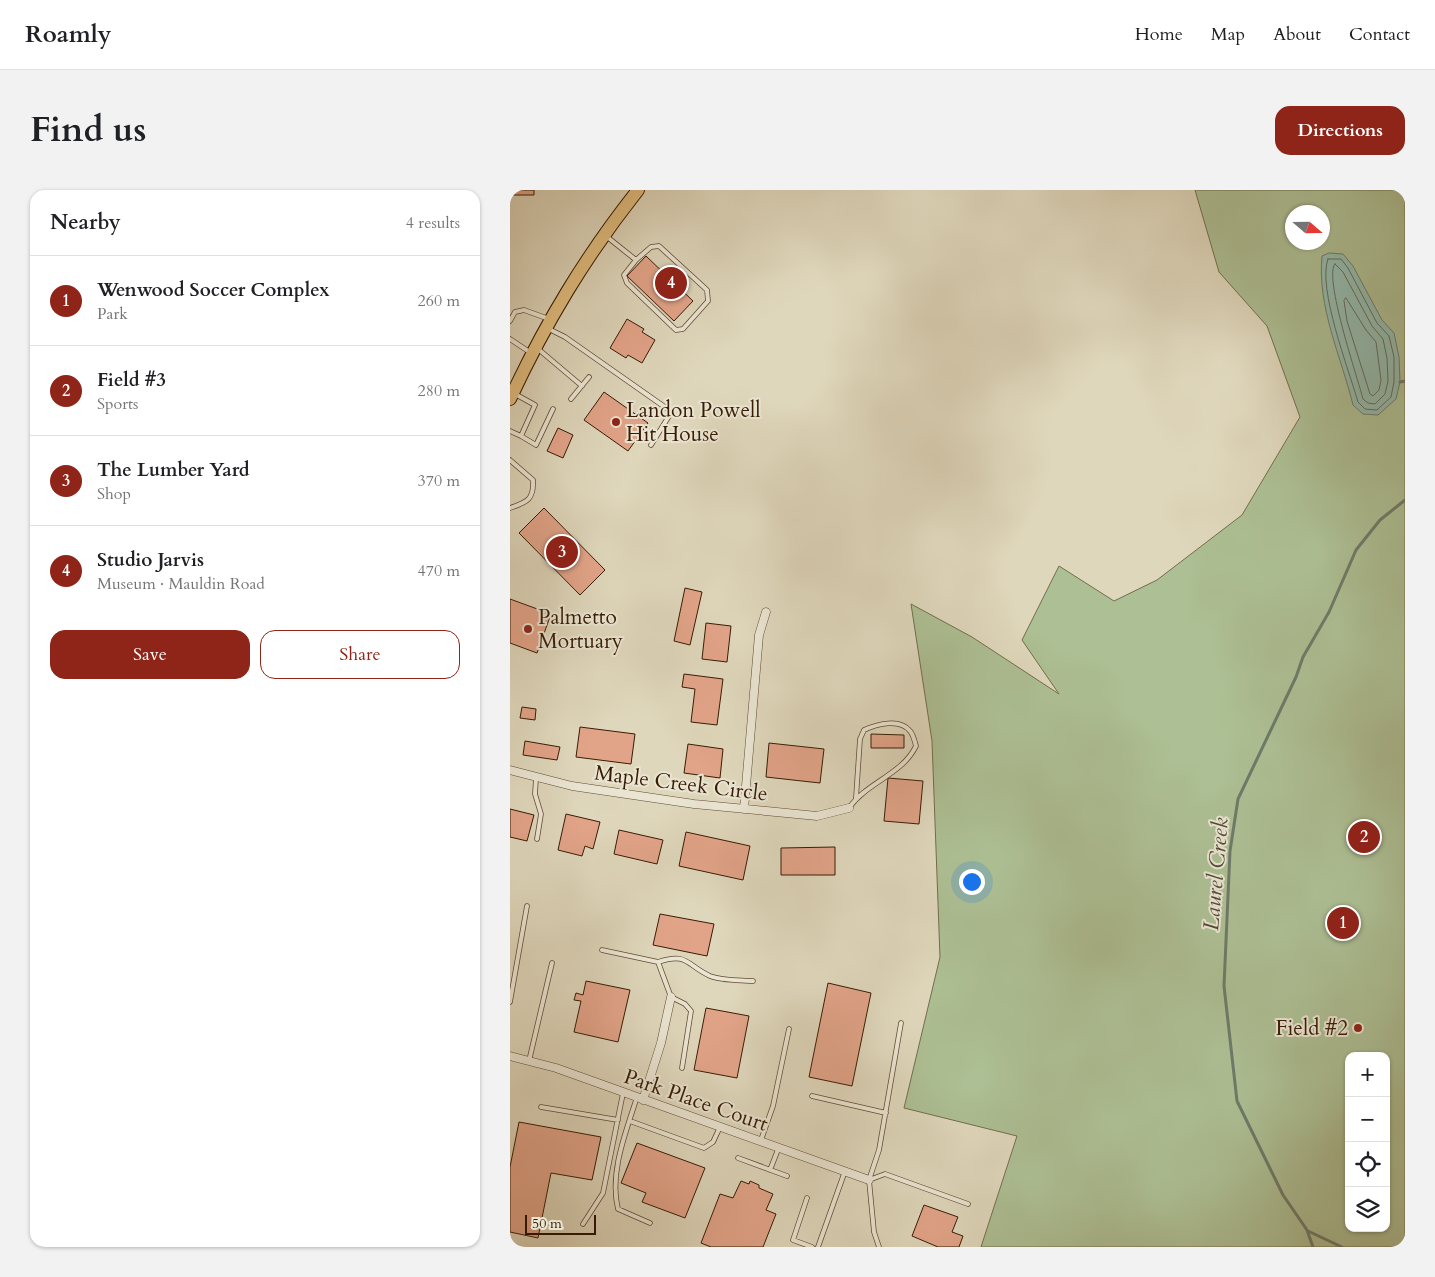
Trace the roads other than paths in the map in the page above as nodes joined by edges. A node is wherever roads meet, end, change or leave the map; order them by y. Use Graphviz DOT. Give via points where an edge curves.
graph roads {
  1 [pos="638,190"];
  2 [pos="604,235"];
  3 [pos="636,260"];
  4 [pos="510,321"];
  5 [pos="547,323"];
  6 [pos="510,339"];
  7 [pos="533,350"];
  8 [pos="589,377"];
  9 [pos="582,386"];
  10 [pos="511,396"];
  11 [pos="571,399"];
  12 [pos="553,409"];
  13 [pos="510,431"];
  14 [pos="521,436"];
  15 [pos="651,445"];
  16 [pos="510,460"];
  17 [pos="510,508"];
  18 [pos="766,612"];
  19 [pos="510,770"];
  20 [pos="536,778"];
  21 [pos="856,798"];
  22 [pos="849,808"];
  23 [pos="744,809"];
  24 [pos="537,839"];
  25 [pos="527,906"];
  26 [pos="602,950"];
  27 [pos="658,962"];
  28 [pos="552,963"];
  29 [pos="753,981"];
  30 [pos="671,996"];
  31 [pos="510,1002"];
  32 [pos="901,1023"];
  33 [pos="789,1029"];
  34 [pos="510,1056"];
  35 [pos="529,1060"];
  36 [pos="682,1068"];
  37 [pos="623,1093"];
  38 [pos="812,1096"];
  39 [pos="640,1099"];
  40 [pos="541,1107"];
  41 [pos="886,1113"];
  42 [pos="618,1120"];
  43 [pos="630,1121"];
  44 [pos="720,1127"];
  45 [pos="760,1141"];
  46 [pos="778,1147"];
  47 [pos="738,1158"];
  48 [pos="770,1170"];
  49 [pos="845,1171"];
  50 [pos="787,1176"];
  51 [pos="869,1180"];
  52 [pos="807,1198"];
  53 [pos="968,1204"];
  54 [pos="650,1223"];
  55 [pos="583,1224"];
  56 [pos="812,1247"];
  57 [pos="818,1247"];
  58 [pos="879,1247"];
  1 -- 2 [label="main road"];
  2 -- 3 [label="lane"];
  2 -- 5 [label="main road"];
  3 -- 3 [label="lane" via="624,275 627,284 676,330 683,329 708,301 707,290 659,246 651,247"];
  4 -- 5 [label="lane" via="515,312 524,310"];
  5 -- 7 [label="main road"];
  5 -- 15 [label="lane" via="669,410 670,416"];
  6 -- 7 [label="lane"];
  7 -- 9 [label="lane"];
  7 -- 10 [label="main road"];
  8 -- 9 [label="lane"];
  9 -- 11 [label="lane"];
  10 -- 14 [label="lane" via="534,405"];
  12 -- 14 [label="lane" via="536,445"];
  13 -- 14 [label="lane"];
  16 -- 17 [label="lane" via="533,480 534,493 528,501"];
  18 -- 23 [label="street" via="759,635 754,674"];
  19 -- 20 [label="street, Maple Creek Circle"];
  20 -- 23 [label="street, Maple Creek Circle" via="604,792"];
  20 -- 24 [label="lane" via="535,797 541,814"];
  21 -- 21 [label="lane" via="910,760 916,746 911,731 891,723 864,730 860,739"];
  21 -- 22 [label="lane"];
  22 -- 23 [label="street, Maple Creek Circle" via="817,816"];
  25 -- 31 [label="lane"];
  26 -- 27 [label="lane"];
  27 -- 29 [label="lane" via="675,957 693,963 711,976"];
  27 -- 30 [label="lane"];
  28 -- 35 [label="lane"];
  30 -- 36 [label="lane" via="691,1011"];
  30 -- 39 [label="street" via="661,1043"];
  32 -- 41 [label="lane"];
  33 -- 45 [label="lane" via="773,1106"];
  34 -- 35 [label="street, Park Place Court"];
  35 -- 37 [label="street, Park Place Court"];
  37 -- 39 [label="street, Park Place Court"];
  37 -- 42 [label="lane"];
  38 -- 41 [label="lane"];
  39 -- 43 [label="lane"];
  39 -- 44 [label="street, Park Place Court"];
  40 -- 42 [label="lane"];
  41 -- 51 [label="lane"];
  42 -- 55 [label="lane" via="603,1193"];
  43 -- 44 [label="lane" via="704,1148 713,1142"];
  43 -- 54 [label="lane" via="614,1191 618,1209"];
  44 -- 45 [label="street, Park Place Court"];
  45 -- 46 [label="street, Park Place Court"];
  46 -- 48 [label="lane"];
  46 -- 49 [label="street, Park Place Court"];
  47 -- 48 [label="lane"];
  48 -- 50 [label="lane"];
  49 -- 51 [label="street, Park Place Court"];
  49 -- 57 [label="lane"];
  51 -- 53 [label="lane" via="885,1174"];
  51 -- 58 [label="lane" via="874,1232"];
  52 -- 56 [label="lane" via="793,1240"];
}
